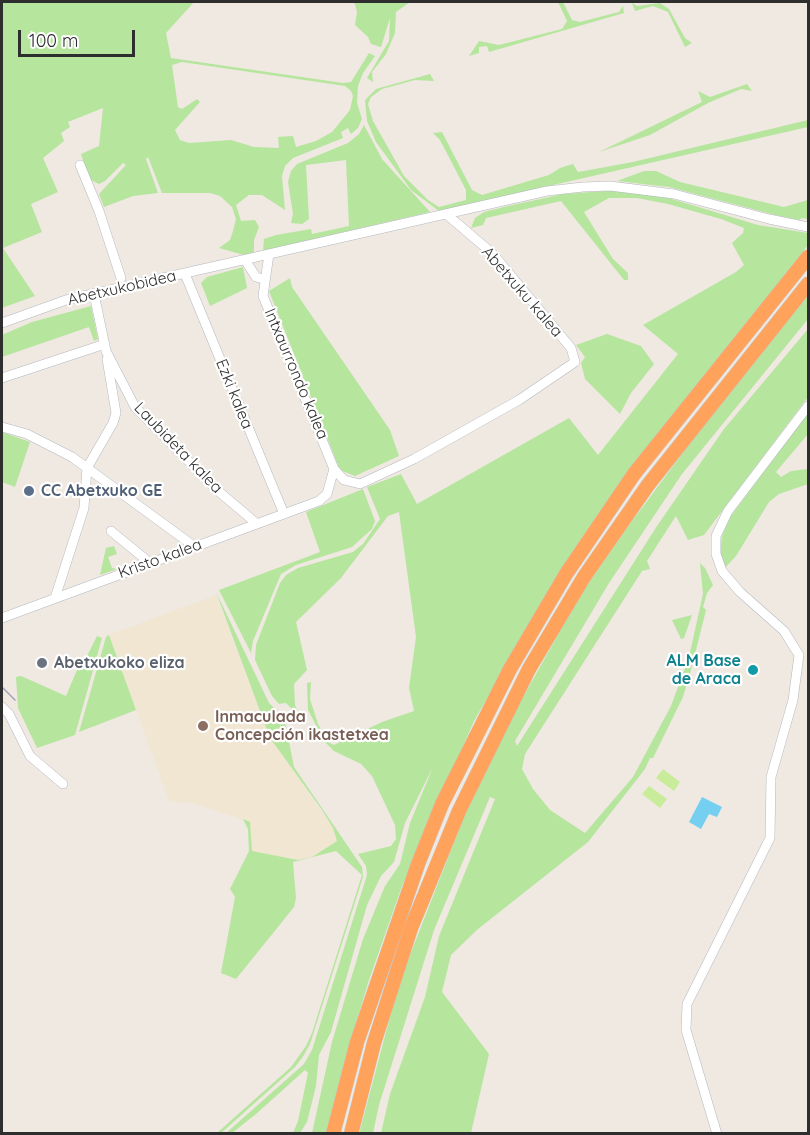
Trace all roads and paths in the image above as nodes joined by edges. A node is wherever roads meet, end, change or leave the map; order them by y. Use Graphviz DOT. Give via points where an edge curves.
graph roads {
  1 [pos="80,165"];
  2 [pos="446,214"];
  3 [pos="804,226"];
  4 [pos="269,255"];
  5 [pos="808,257"];
  6 [pos="245,260"];
  7 [pos="185,274"];
  8 [pos="121,278"];
  9 [pos="263,279"];
  10 [pos="808,284"];
  11 [pos="94,294"];
  12 [pos="2,322"];
  13 [pos="106,347"];
  14 [pos="2,378"];
  15 [pos="808,406"];
  16 [pos="2,427"];
  17 [pos="87,468"];
  18 [pos="334,469"];
  19 [pos="284,514"];
  20 [pos="256,523"];
  21 [pos="111,531"];
  22 [pos="195,547"];
  23 [pos="150,563"];
  24 [pos="55,598"];
  25 [pos="2,618"];
  26 [pos="2,707"];
  27 [pos="63,784"];
  28 [pos="333,1134"];
  29 [pos="351,1134"];
  30 [pos="717,1134"];
  1 -- 8 [label="street"];
  2 -- 3 [label="street, Abetxukobidea" via="547,191 610,186 674,194"];
  2 -- 4 [label="street, Abetxukobidea"];
  2 -- 18 [label="street, Abetxuku kalea" via="492,254 571,348 575,362 519,400 414,459 360,484 344,480"];
  4 -- 6 [label="street, Abetxukobidea"];
  4 -- 9 [label="street, Intxaurrondo kalea"];
  5 -- 28 [label="highway" via="634,474 566,574 510,669 442,804 418,864 357,1042"];
  6 -- 7 [label="street, Abetxukobidea"];
  6 -- 9 [label="street" via="256,277"];
  7 -- 11 [label="street, Abetxukobidea"];
  7 -- 19 [label="street, Ezki kalea"];
  9 -- 18 [label="street, Intxaurrondo kalea" via="263,296"];
  10 -- 29 [label="highway" via="648,485 585,577 520,687 459,811 415,919 374,1043"];
  11 -- 12 [label="street, Abetxukobidea"];
  11 -- 13 [label="street, Laubideta kalea"];
  13 -- 14 [label="street"];
  13 -- 17 [label="street" via="116,413"];
  13 -- 20 [label="street, Laubideta kalea" via="135,407 217,490"];
  15 -- 30 [label="street" via="728,511 716,536 716,554 722,571 784,631 799,655 793,700 771,777 770,838 687,1004 686,1030"];
  16 -- 17 [label="street" via="27,434"];
  17 -- 22 [label="street"];
  17 -- 24 [label="street" via="84,508"];
  18 -- 19 [label="street, Kristo kalea" via="329,489 319,501"];
  19 -- 20 [label="street, Kristo kalea"];
  20 -- 22 [label="street, Kristo kalea"];
  21 -- 23 [label="street"];
  22 -- 23 [label="street, Kristo kalea"];
  23 -- 24 [label="street, Kristo kalea"];
  24 -- 25 [label="street, Kristo kalea"];
  26 -- 27 [label="street" via="30,756"];
}
